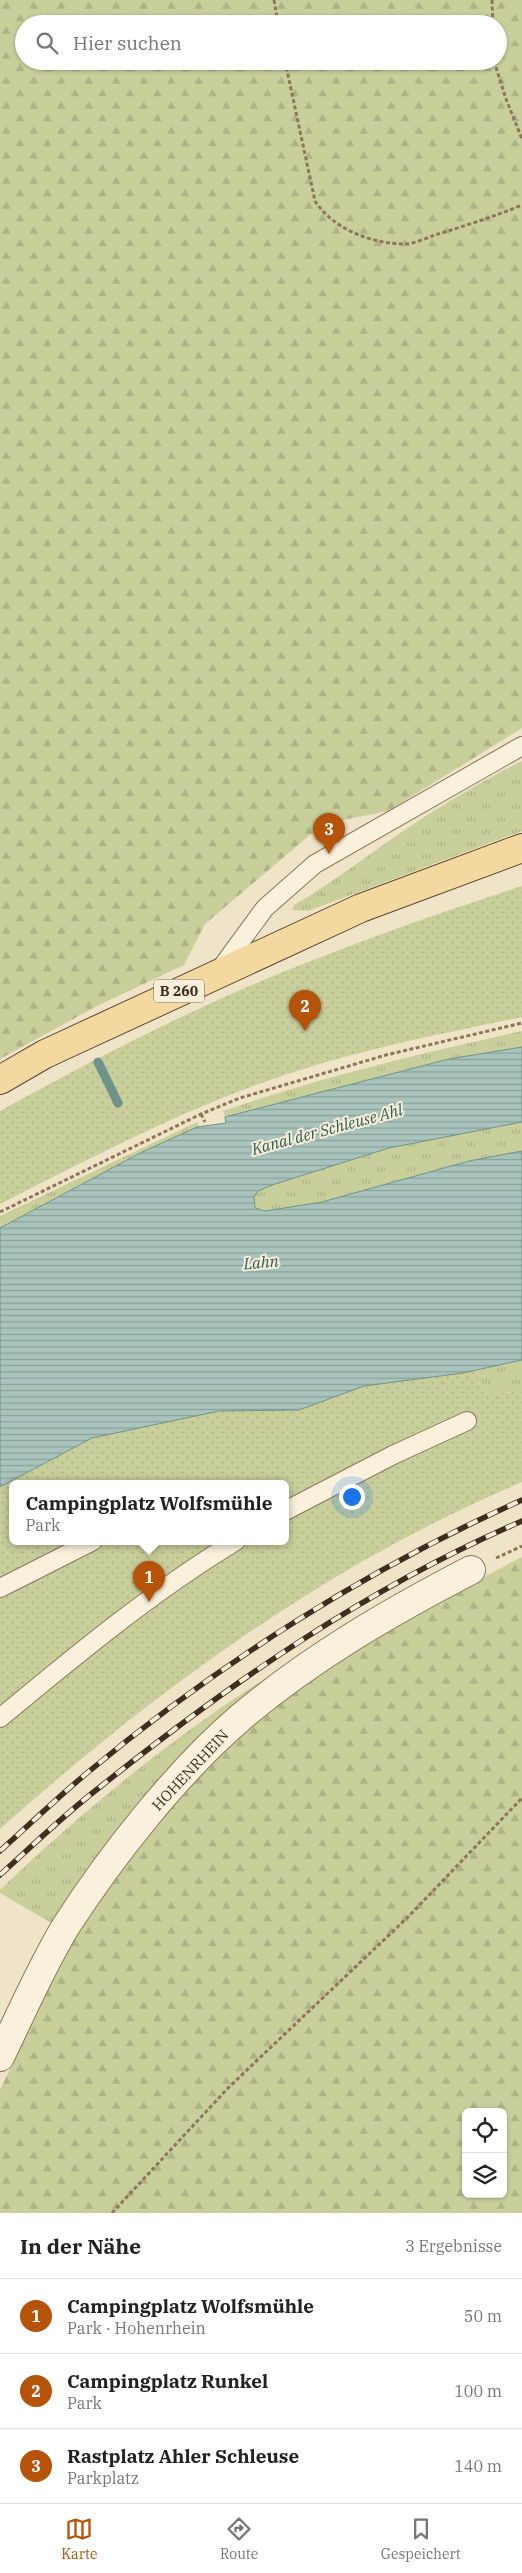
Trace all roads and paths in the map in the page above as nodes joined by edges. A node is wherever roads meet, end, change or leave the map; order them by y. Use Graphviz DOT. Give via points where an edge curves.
graph roads {
  1 [pos="274,0"];
  2 [pos="492,0"];
  3 [pos="276,15"];
  4 [pos="492,15"];
  5 [pos="287,70"];
  6 [pos="497,70"];
  7 [pos="522,139"];
  8 [pos="522,205"];
  9 [pos="522,746"];
  10 [pos="522,848"];
  11 [pos="217,972"];
  12 [pos="522,1023"];
  13 [pos="0,1080"];
  14 [pos="201,1114"];
  15 [pos="205,1122"];
  16 [pos="0,1212"];
  17 [pos="467,1421"];
  18 [pos="289,1509"];
  19 [pos="85,1545"];
  20 [pos="229,1545"];
  21 [pos="471,1570"];
  22 [pos="0,1588"];
  23 [pos="0,1718"];
  24 [pos="522,1798"];
  25 [pos="0,2058"];
  26 [pos="112,2213"];
  1 -- 3 [label="path"];
  2 -- 4 [label="path"];
  5 -- 8 [label="path" via="316,201 324,214 340,227 374,239 406,244"];
  6 -- 7 [label="path"];
  9 -- 11 [label="lane" via="315,864 265,908"];
  10 -- 11 [label="main road, B 260" via="361,908"];
  11 -- 13 [label="main road, B 260" via="45,1054"];
  12 -- 14 [label="path" via="386,1055 240,1098"];
  14 -- 15 [label="path"];
  14 -- 16 [label="path"];
  17 -- 18 [label="lane"];
  19 -- 22 [label="lane"];
  20 -- 23 [label="lane" via="133,1611"];
  21 -- 25 [label="street, HOHENRHEIN" via="404,1605 288,1679 199,1757 86,1897 61,1936"];
  24 -- 26 [label="path" via="409,1916 228,2088"];
}
